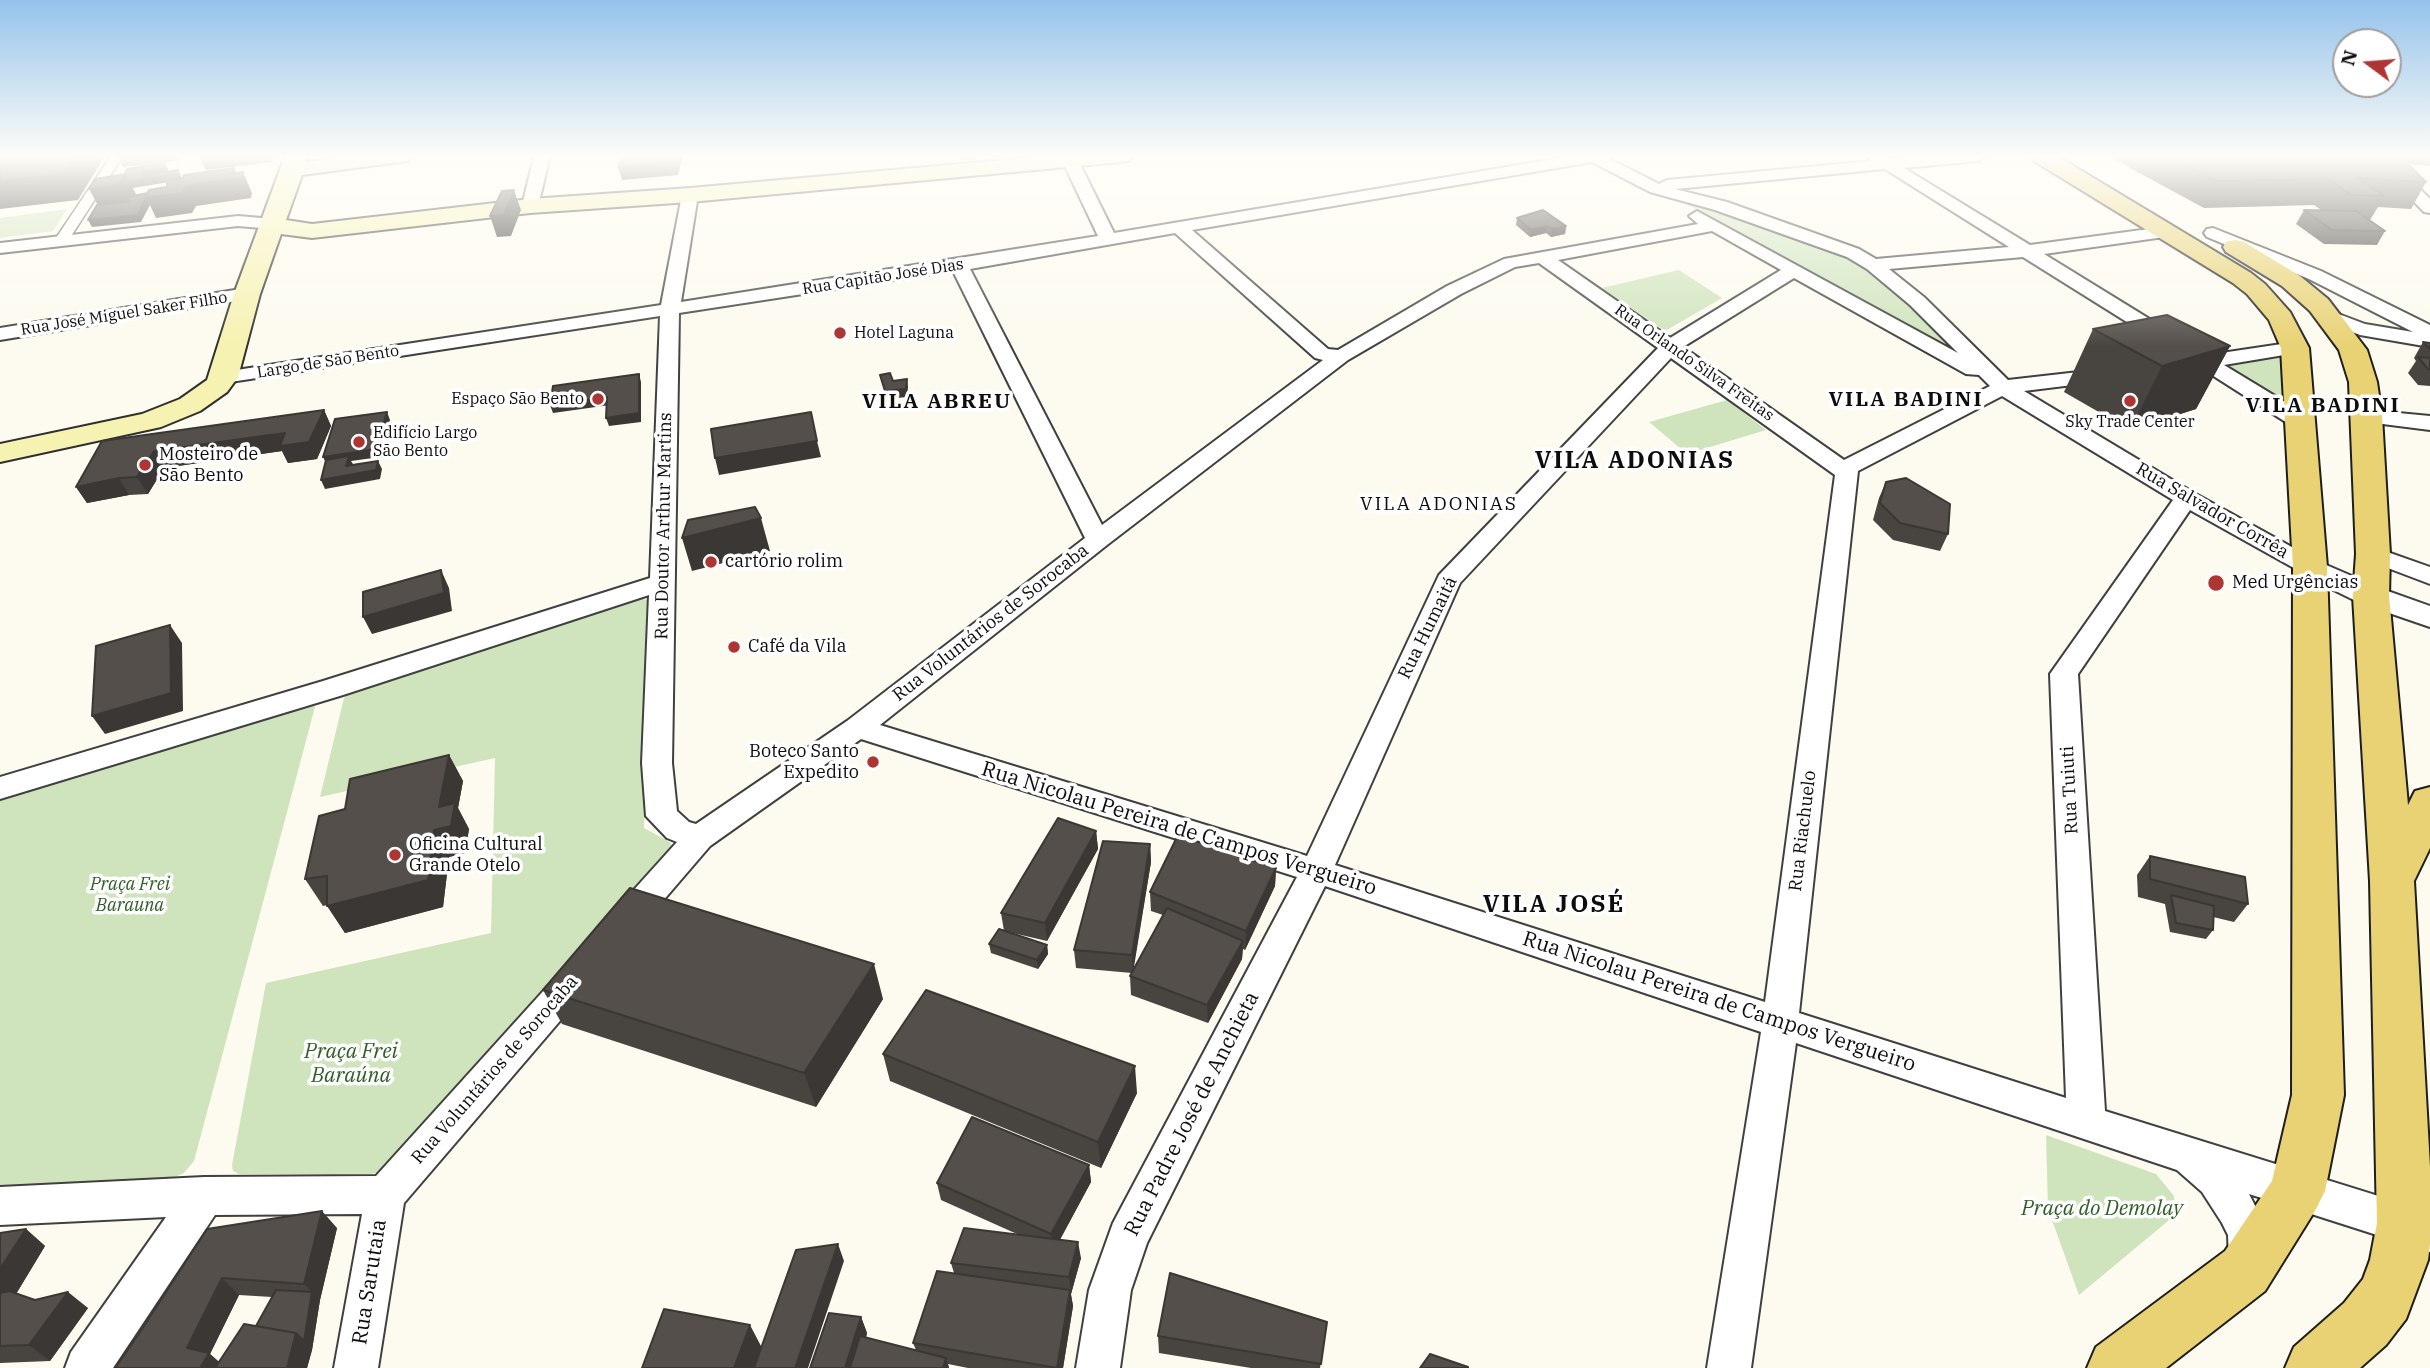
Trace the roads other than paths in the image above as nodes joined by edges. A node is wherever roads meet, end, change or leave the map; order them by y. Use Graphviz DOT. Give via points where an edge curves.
graph roads {
  1 [pos="75,220"];
  2 [pos="247,220"];
  3 [pos="275,220"];
  4 [pos="281,220"];
  5 [pos="409,220"];
  6 [pos="686,220"];
  7 [pos="1099,220"];
  8 [pos="1220,220"];
  9 [pos="1706,220"];
  10 [pos="1747,220"];
  11 [pos="1977,220"];
  12 [pos="2144,220"];
  13 [pos="2190,220"];
  14 [pos="1713,226"];
  15 [pos="1178,227"];
  16 [pos="2164,232"];
  17 [pos="2213,233"];
  18 [pos="1109,240"];
  19 [pos="61,241"];
  20 [pos="0,248"];
  21 [pos="2027,251"];
  22 [pos="1541,256"];
  23 [pos="959,265"];
  24 [pos="1873,265"];
  25 [pos="1794,270"];
  26 [pos="247,294"];
  27 [pos="670,309"];
  28 [pos="2328,316"];
  29 [pos="0,334"];
  30 [pos="2428,337"];
  31 [pos="1671,346"];
  32 [pos="2295,348"];
  33 [pos="2353,350"];
  34 [pos="1342,356"];
  35 [pos="2206,363"];
  36 [pos="2164,368"];
  37 [pos="2124,373"];
  38 [pos="224,377"];
  39 [pos="2003,387"];
  40 [pos="2367,416"];
  41 [pos="2300,421"];
  42 [pos="2430,424"];
  43 [pos="0,453"];
  44 [pos="1846,472"];
  45 [pos="2186,498"];
  46 [pos="1098,540"];
  47 [pos="2373,554"];
  48 [pos="2310,567"];
  49 [pos="2430,576"];
  50 [pos="664,582"];
  51 [pos="2371,596"];
  52 [pos="2430,617"];
  53 [pos="857,728"];
  54 [pos="0,788"];
  55 [pos="2430,802"];
  56 [pos="699,838"];
  57 [pos="1316,871"];
  58 [pos="2392,881"];
  59 [pos="1780,1023"];
  60 [pos="2086,1120"];
  61 [pos="2179,1152"];
  62 [pos="2297,1191"];
  63 [pos="384,1195"];
  64 [pos="205,1196"];
  65 [pos="0,1206"];
  66 [pos="2417,1227"];
  67 [pos="2250,1262"];
  68 [pos="87,1368"];
  69 [pos="356,1368"];
  70 [pos="1098,1368"];
  71 [pos="1729,1368"];
  72 [pos="2117,1368"];
  73 [pos="2315,1368"];
  1 -- 19 [label="street"];
  2 -- 19 [label="street"];
  3 -- 26 [label="main road"];
  4 -- 5 [label="main road" via="293,230 312,231"];
  6 -- 27 [label="street, Rua Doutor Arthur Martins"];
  7 -- 18 [label="street"];
  8 -- 15 [label="street, Rua Capitão José Dias"];
  9 -- 14 [label="street, Rua Salvador Corrêa"];
  10 -- 24 [label="street, Rua Salvador Corrêa" via="1853,253"];
  11 -- 21 [label="street"];
  12 -- 16 [label="main road"];
  13 -- 17 [label="main road"];
  14 -- 22 [label="street, Rua Voluntários de Sorocaba"];
  14 -- 25 [label="street, Rua Salvador Corrêa"];
  15 -- 18 [label="street, Rua Capitão José Dias"];
  15 -- 34 [label="street" via="1322,354"];
  16 -- 21 [label="street"];
  16 -- 32 [label="main road" via="2256,289 2281,318"];
  17 -- 28 [label="main road" via="2291,281"];
  17 -- 30 [label="street" via="2315,275"];
  18 -- 23 [label="street, Rua Capitão José Dias"];
  19 -- 20 [label="street"];
  21 -- 24 [label="street"];
  21 -- 35 [label="street"];
  22 -- 31 [label="street, Rua Orlando Silva Freitas"];
  22 -- 34 [label="street, Rua Voluntários de Sorocaba" via="1510,264 1454,290"];
  23 -- 27 [label="street, Rua Capitão José Dias"];
  23 -- 46 [label="street"];
  24 -- 39 [label="street, Rua Salvador Corrêa" via="1917,301"];
  25 -- 31 [label="street, Rua Humaitá"];
  25 -- 39 [label="street, Rua Salvador Corrêa"];
  26 -- 29 [label="street, Rua José Miguel Saker Filho"];
  26 -- 38 [label="main road"];
  27 -- 38 [label="street, Largo de São Bento"];
  27 -- 50 [label="street, Rua Doutor Arthur Martins"];
  28 -- 30 [label="street" via="2360,329"];
  28 -- 33 [label="main road"];
  30 -- 33 [label="street"];
  31 -- 44 [label="street, Rua Orlando Silva Freitas"];
  31 -- 57 [label="street, Rua Humaitá" via="1448,580"];
  32 -- 35 [label="street"];
  32 -- 41 [label="main road"];
  33 -- 40 [label="main road"];
  34 -- 46 [label="street, Rua Voluntários de Sorocaba"];
  35 -- 36 [label="street"];
  35 -- 41 [label="street"];
  37 -- 39 [label="street"];
  38 -- 43 [label="main road" via="202,399 150,421"];
  39 -- 44 [label="street" via="1851,464"];
  39 -- 45 [label="street, Rua Salvador Corrêa"];
  40 -- 42 [label="street"];
  40 -- 47 [label="main road"];
  41 -- 48 [label="main road"];
  44 -- 59 [label="street, Rua Riachuelo"];
  45 -- 48 [label="street, Rua Salvador Corrêa"];
  45 -- 60 [label="street, Rua Tuiuti" via="2064,674"];
  46 -- 53 [label="street, Rua Voluntários de Sorocaba"];
  47 -- 49 [label="street"];
  47 -- 51 [label="main road"];
  48 -- 51 [label="street, Rua Salvador Corrêa"];
  48 -- 62 [label="main road" via="2318,1095"];
  50 -- 54 [label="street"];
  50 -- 56 [label="street, Rua Doutor Arthur Martins" via="657,763 662,816 678,830"];
  51 -- 52 [label="street, Rua Salvador Corrêa"];
  51 -- 58 [label="main road"];
  53 -- 56 [label="street, Rua Voluntários de Sorocaba"];
  53 -- 57 [label="street, Rua Nicolau Pereira de Campos Vergueiro"];
  55 -- 58 [label="main road"];
  56 -- 63 [label="street, Rua Voluntários de Sorocaba"];
  57 -- 59 [label="street, Rua Nicolau Pereira de Campos Vergueiro"];
  57 -- 70 [label="street, Rua Padre José de Anchieta" via="1128,1237 1110,1290"];
  58 -- 66 [label="main road"];
  59 -- 60 [label="street, Rua Nicolau Pereira de Campos Vergueiro"];
  59 -- 71 [label="street, Rua Riachuelo"];
  60 -- 61 [label="street, Rua Nicolau Pereira de Campos Vergueiro"];
  61 -- 62 [label="street, Rua Nicolau Pereira de Campos Vergueiro"];
  61 -- 67 [label="street, Rua Nicolau Pereira de Campos Vergueiro" via="2216,1179 2236,1209 2248,1233"];
  62 -- 66 [label="street, Rua Nicolau Pereira de Campos Vergueiro"];
  62 -- 67 [label="main road"];
  63 -- 64 [label="street"];
  63 -- 69 [label="street, Rua Sarutaia"];
  64 -- 65 [label="street"];
  64 -- 68 [label="street"];
  66 -- 73 [label="main road" via="2385,1298 2365,1324"];
  67 -- 72 [label="main road" via="2245,1271"];
}
